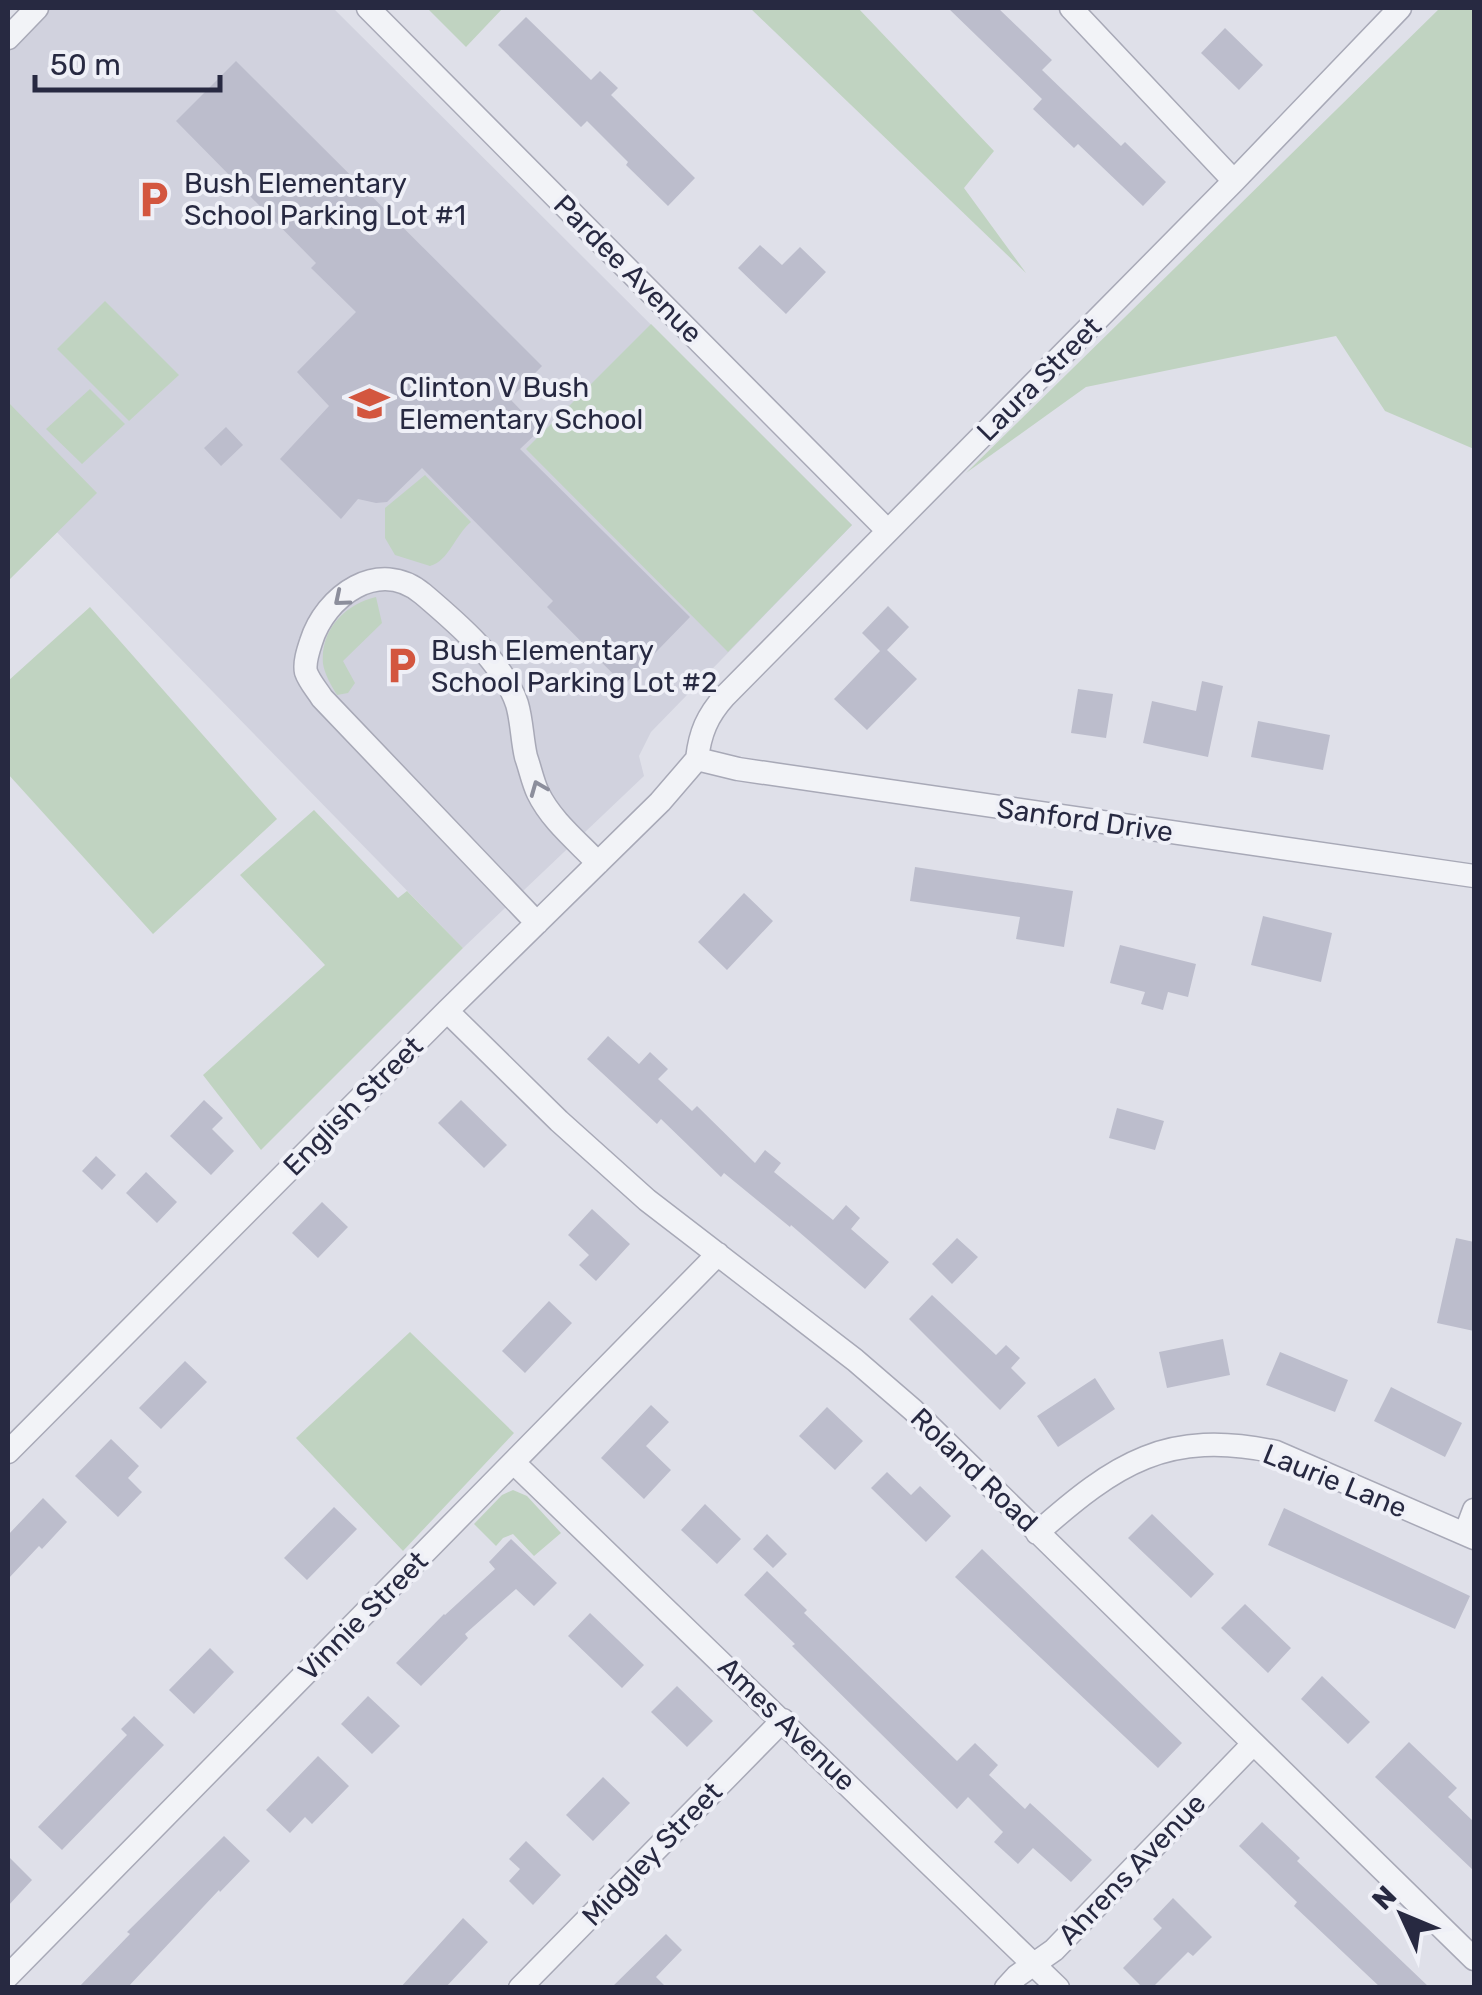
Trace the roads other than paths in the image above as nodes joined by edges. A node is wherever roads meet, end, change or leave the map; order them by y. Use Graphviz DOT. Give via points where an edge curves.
graph roads {
  1 [pos="37,8"];
  2 [pos="368,8"];
  3 [pos="1072,8"];
  4 [pos="1400,8"];
  5 [pos="8,38"];
  6 [pos="1234,182"];
  7 [pos="887,530"];
  8 [pos="697,759"];
  9 [pos="598,862"];
  10 [pos="1474,876"];
  11 [pos="537,923"];
  12 [pos="447,1011"];
  13 [pos="718,1254"];
  14 [pos="8,1452"];
  15 [pos="514,1463"];
  16 [pos="1474,1510"];
  17 [pos="1037,1533"];
  18 [pos="1470,1536"];
  19 [pos="783,1720"];
  20 [pos="1253,1744"];
  21 [pos="1474,1959"];
  22 [pos="1034,1964"];
  23 [pos="8,1976"];
  24 [pos="520,1988"];
  25 [pos="1006,1988"];
  26 [pos="1058,1988"];
  1 -- 5 [label="street"];
  2 -- 7 [label="street, Pardee Avenue"];
  3 -- 6 [label="street"];
  4 -- 6 [label="street, Laura Street"];
  6 -- 7 [label="street, Laura Street"];
  7 -- 8 [label="street, Laura Street" via="714,708 699,736"];
  8 -- 9 [label="street, English Street"];
  8 -- 10 [label="street, Sanford Drive"];
  9 -- 11 [label="street, English Street"];
  9 -- 11 [label="street, one-way" via="535,789 516,703 501,672 463,632 419,590 389,578 358,586 331,607 317,623 306,663 322,698"];
  11 -- 12 [label="street, English Street"];
  12 -- 13 [label="street, Roland Road" via="605,1164"];
  12 -- 14 [label="street, English Street"];
  13 -- 15 [label="street, Vinnie Street"];
  13 -- 17 [label="street, Roland Road" via="914,1410"];
  15 -- 19 [label="street, Ames Avenue"];
  15 -- 23 [label="street, Vinnie Street"];
  16 -- 18 [label="street"];
  17 -- 18 [label="street, Laurie Lane" via="1096,1483 1133,1462 1210,1444 1276,1452"];
  17 -- 20 [label="street, Roland Road"];
  19 -- 22 [label="street, Ames Avenue"];
  19 -- 24 [label="street, Midgley Street"];
  20 -- 21 [label="street, Roland Road"];
  20 -- 22 [label="street, Ahrens Avenue"];
  22 -- 25 [label="street, Ahrens Avenue"];
  22 -- 26 [label="street, Ames Avenue"];
}
